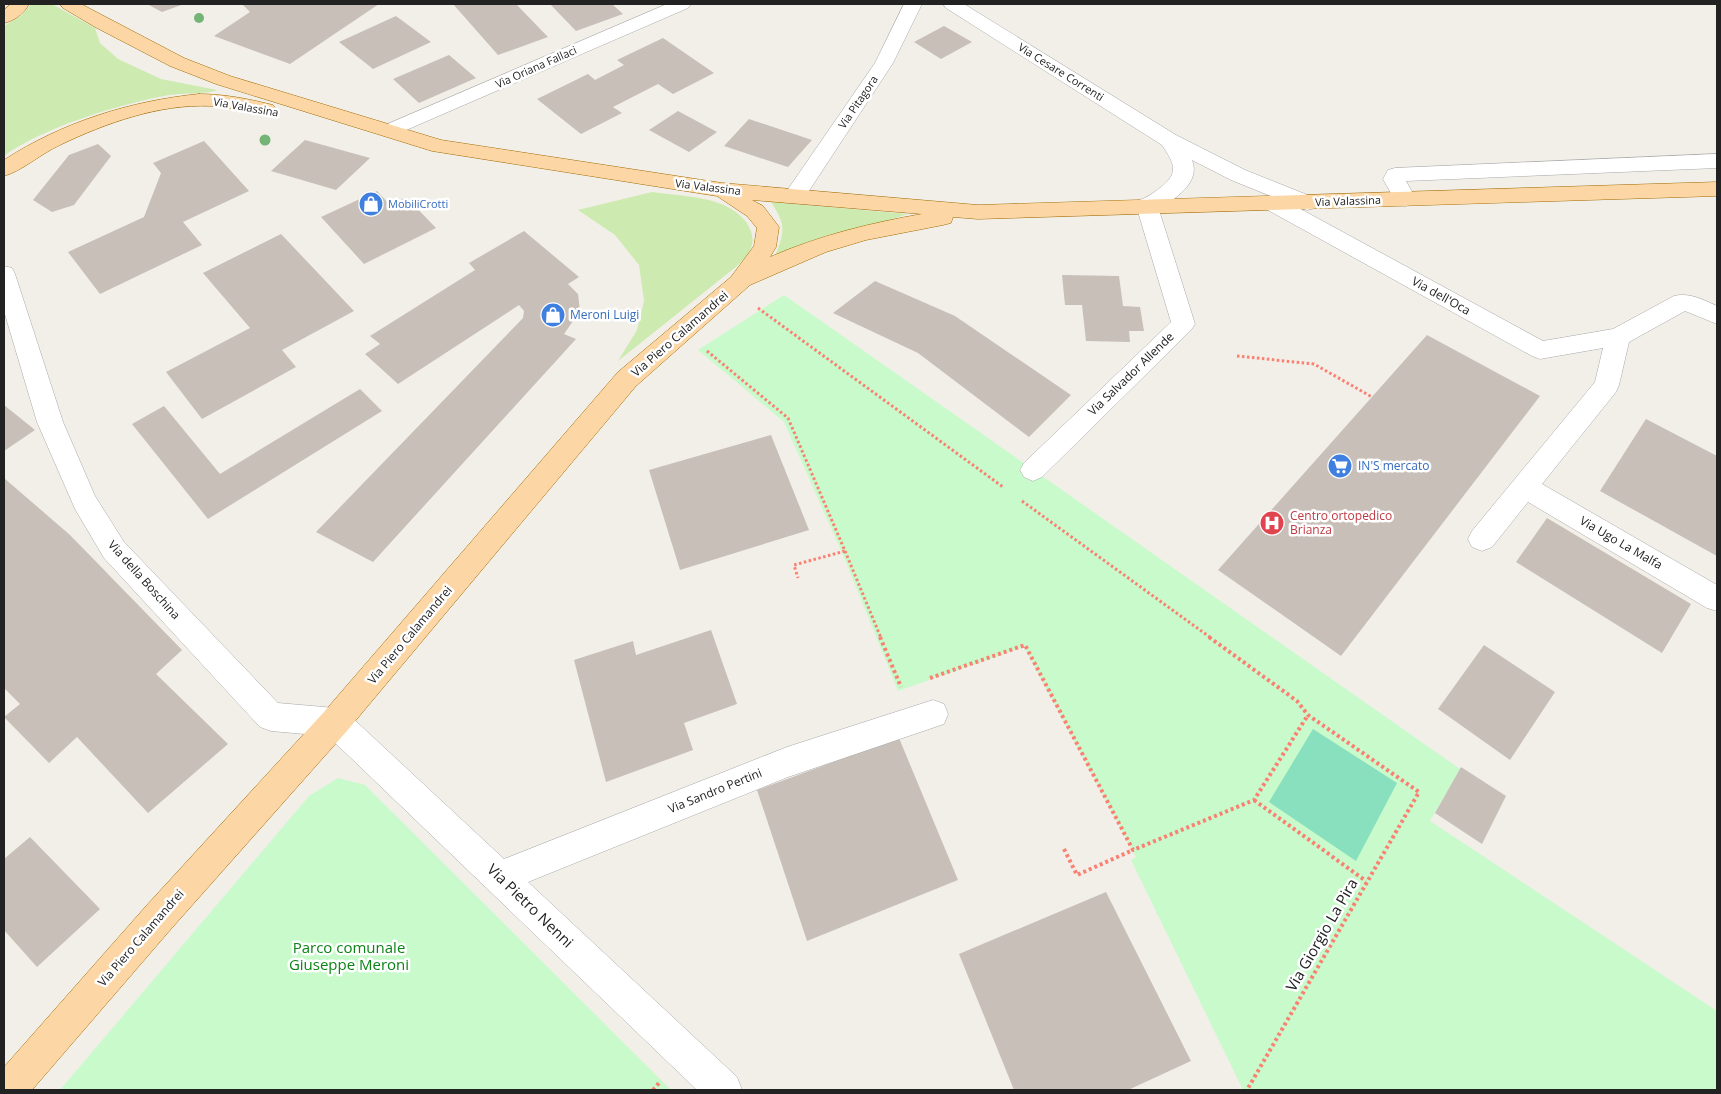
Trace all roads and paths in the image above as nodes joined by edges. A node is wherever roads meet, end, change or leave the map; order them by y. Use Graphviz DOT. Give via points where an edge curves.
graph roads {
  1 [pos="20,4"];
  2 [pos="69,4"];
  3 [pos="682,4"];
  4 [pos="913,4"];
  5 [pos="952,4"];
  6 [pos="4,18"];
  7 [pos="390,130"];
  8 [pos="1169,140"];
  9 [pos="439,146"];
  10 [pos="1717,161"];
  11 [pos="4,169"];
  12 [pos="1717,189"];
  13 [pos="722,190"];
  14 [pos="795,195"];
  15 [pos="1405,200"];
  16 [pos="1272,203"];
  17 [pos="1307,203"];
  18 [pos="1149,205"];
  19 [pos="978,212"];
  20 [pos="4,274"];
  21 [pos="739,283"];
  22 [pos="756,308"];
  23 [pos="1717,316"];
  24 [pos="1618,337"];
  25 [pos="705,349"];
  26 [pos="1237,356"];
  27 [pos="1372,397"];
  28 [pos="1033,470"];
  29 [pos="1524,487"];
  30 [pos="1008,491"];
  31 [pos="1016,497"];
  32 [pos="1482,540"];
  33 [pos="845,551"];
  34 [pos="798,578"];
  35 [pos="1717,599"];
  36 [pos="928,678"];
  37 [pos="910,685"];
  38 [pos="933,714"];
  39 [pos="1308,715"];
  40 [pos="335,722"];
  41 [pos="1254,800"];
  42 [pos="1064,849"];
  43 [pos="1133,850"];
  44 [pos="500,877"];
  45 [pos="1366,881"];
  46 [pos="8,1090"];
  47 [pos="724,1090"];
  48 [pos="1247,1090"];
  1 -- 6 [label="main road"];
  2 -- 7 [label="main road, Via Valassina" via="187,65 268,95"];
  3 -- 7 [label="street, Via Oriana Fallaci"];
  4 -- 14 [label="street, Via Pitagora" via="884,63"];
  5 -- 8 [label="street, Via Cesare Correnti"];
  7 -- 9 [label="main road, Via Valassina"];
  8 -- 17 [label="street, Via Cesare Correnti"];
  8 -- 18 [label="street, Via Cesare Correnti" via="1181,155 1185,168 1182,181"];
  9 -- 11 [label="main road, Via Valassina" via="251,106 199,100 114,116 80,128"];
  9 -- 13 [label="main road, Via Valassina"];
  10 -- 15 [label="street" via="1395,175"];
  12 -- 15 [label="main road, Via Valassina"];
  13 -- 14 [label="main road, Via Valassina"];
  13 -- 21 [label="main road, Via Piero Calamandrei" via="756,211 768,227 765,246"];
  14 -- 19 [label="main road, Via Valassina"];
  15 -- 17 [label="main road, Via Valassina"];
  16 -- 17 [label="main road, Via Valassina"];
  16 -- 18 [label="main road, Via Valassina"];
  16 -- 24 [label="street, Via dell'Oca" via="1540,350"];
  18 -- 19 [label="main road, Via Valassina"];
  18 -- 28 [label="street, Via Salvador Allende" via="1183,324"];
  19 -- 21 [label="main road, Via Valassina" via="863,232 776,262"];
  20 -- 40 [label="street, Via della Boschina" via="50,422 84,501 114,550 271,717"];
  21 -- 40 [label="main road, Via Piero Calamandrei" via="627,379"];
  22 -- 30 [label="path"];
  23 -- 24 [label="street, Via dell'Oca" via="1682,302"];
  24 -- 29 [label="street" via="1607,385"];
  25 -- 33 [label="path" via="788,418"];
  26 -- 27 [label="path" via="1314,364"];
  29 -- 32 [label="street"];
  29 -- 35 [label="street, Via Ugo La Malfa"];
  31 -- 39 [label="path" via="1297,701"];
  33 -- 34 [label="path" via="794,565"];
  33 -- 37 [label="path" via="901,688"];
  36 -- 43 [label="path" via="1025,645"];
  38 -- 44 [label="street, Via Sandro Pertini" via="787,762"];
  39 -- 41 [label="path"];
  39 -- 45 [label="path, Via Giorgio La Pira" via="1419,792"];
  40 -- 44 [label="street, Via Pietro Nenni"];
  40 -- 46 [label="main road, Via Piero Calamandrei" via="159,916"];
  41 -- 43 [label="path"];
  41 -- 45 [label="path"];
  42 -- 43 [label="path" via="1077,875"];
  44 -- 47 [label="street, Via Pietro Nenni"];
  45 -- 48 [label="path, Via Giorgio La Pira"];
}
